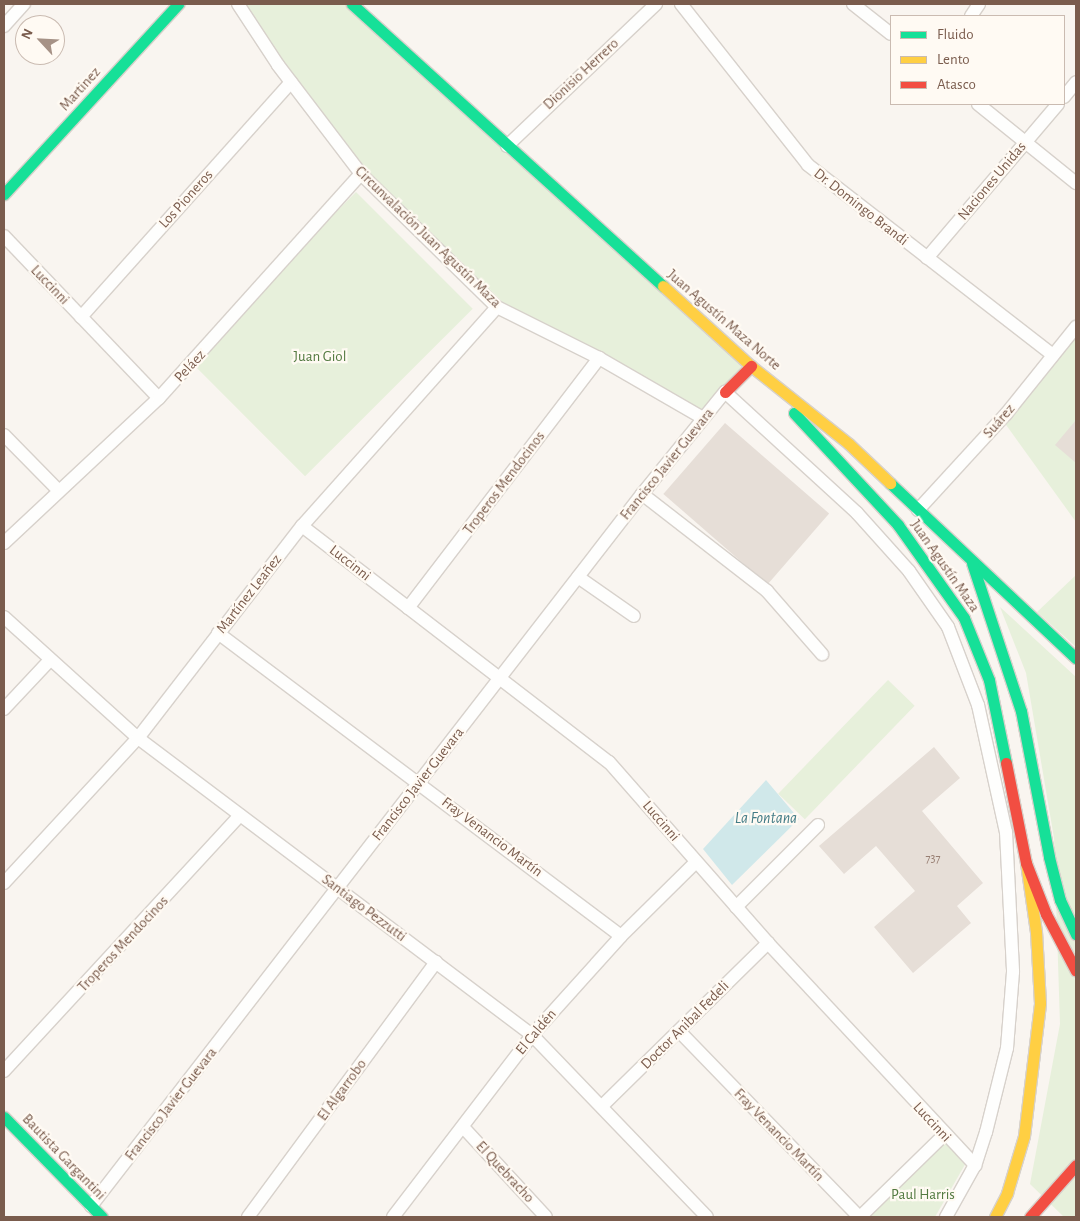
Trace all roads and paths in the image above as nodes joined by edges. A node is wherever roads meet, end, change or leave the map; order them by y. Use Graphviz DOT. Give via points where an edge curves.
graph roads {
  1 [pos="24,4"];
  2 [pos="178,4"];
  3 [pos="238,4"];
  4 [pos="352,4"];
  5 [pos="656,4"];
  6 [pos="681,4"];
  7 [pos="853,4"];
  8 [pos="979,4"];
  9 [pos="972,15"];
  10 [pos="4,26"];
  11 [pos="890,33"];
  12 [pos="291,82"];
  13 [pos="1076,82"];
  14 [pos="1065,96"];
  15 [pos="979,105"];
  16 [pos="1057,105"];
  17 [pos="1026,142"];
  18 [pos="507,146"];
  19 [pos="361,174"];
  20 [pos="1076,183"];
  21 [pos="4,194"];
  22 [pos="4,236"];
  23 [pos="927,258"];
  24 [pos="497,307"];
  25 [pos="81,317"];
  26 [pos="1076,328"];
  27 [pos="1053,355"];
  28 [pos="599,358"];
  29 [pos="751,366"];
  30 [pos="725,392"];
  31 [pos="159,398"];
  32 [pos="703,418"];
  33 [pos="4,434"];
  34 [pos="59,491"];
  35 [pos="642,494"];
  36 [pos="918,510"];
  37 [pos="302,526"];
  38 [pos="4,543"];
  39 [pos="972,563"];
  40 [pos="578,577"];
  41 [pos="408,608"];
  42 [pos="634,616"];
  43 [pos="4,617"];
  44 [pos="218,633"];
  45 [pos="822,654"];
  46 [pos="1076,658"];
  47 [pos="50,660"];
  48 [pos="501,677"];
  49 [pos="4,709"];
  50 [pos="138,738"];
  51 [pos="420,782"];
  52 [pos="240,815"];
  53 [pos="818,826"];
  54 [pos="696,862"];
  55 [pos="1026,862"];
  56 [pos="4,883"];
  57 [pos="338,889"];
  58 [pos="736,907"];
  59 [pos="621,936"];
  60 [pos="1076,936"];
  61 [pos="768,944"];
  62 [pos="436,962"];
  63 [pos="1076,971"];
  64 [pos="679,1030"];
  65 [pos="532,1035"];
  66 [pos="4,1071"];
  67 [pos="602,1106"];
  68 [pos="4,1117"];
  69 [pos="463,1127"];
  70 [pos="944,1135"];
  71 [pos="975,1165"];
  72 [pos="1076,1165"];
  73 [pos="91,1206"];
  74 [pos="542,1216"];
  75 [pos="102,1217"];
  76 [pos="248,1217"];
  77 [pos="393,1217"];
  78 [pos="707,1217"];
  79 [pos="859,1217"];
  80 [pos="946,1217"];
  81 [pos="995,1217"];
  82 [pos="1030,1217"];
  1 -- 10 [label="street"];
  2 -- 21 [label="main road, Martinez"];
  3 -- 12 [label="street, Circunvalación Juan Agustín Maza"];
  4 -- 18 [label="main road, Juan Agustín Maza Norte"];
  5 -- 18 [label="street, Dionisio Herrero"];
  6 -- 23 [label="street, Dr. Domingo Brandi" via="808,165"];
  7 -- 11 [label="street"];
  8 -- 9 [label="street"];
  12 -- 19 [label="street, Circunvalación Juan Agustín Maza"];
  12 -- 25 [label="street, Los Pioneros"];
  13 -- 14 [label="street"];
  15 -- 17 [label="street"];
  16 -- 17 [label="street, Naciones Unidas"];
  17 -- 20 [label="street"];
  17 -- 23 [label="street, Naciones Unidas"];
  18 -- 29 [label="main road, Juan Agustín Maza Norte"];
  19 -- 24 [label="street, Circunvalación Juan Agustín Maza"];
  19 -- 31 [label="street, Peláez"];
  22 -- 25 [label="street, Luccinni"];
  23 -- 27 [label="street, Dr. Domingo Brandi"];
  24 -- 28 [label="street, Circunvalación Juan Agustín Maza"];
  24 -- 37 [label="street, Martínez Leañez"];
  25 -- 31 [label="street, Luccinni"];
  26 -- 27 [label="street, Suárez"];
  27 -- 36 [label="street, Suárez" via="1006,414"];
  28 -- 32 [label="street, Circunvalación Juan Agustín Maza"];
  28 -- 41 [label="street, Troperos Mendocinos"];
  29 -- 30 [label="main road, Francisco Javier Guevara"];
  29 -- 36 [label="main road, Juan Agustín Maza Norte" via="849,444"];
  29 -- 55 [label="main road, Juan Agustín Maza" via="898,525 964,618 989,680"];
  30 -- 32 [label="street, Francisco Javier Guevara"];
  30 -- 71 [label="street" via="857,513 909,571 948,627 978,706 1006,832 1013,972 1007,1048"];
  31 -- 34 [label="street, Peláez"];
  32 -- 35 [label="street, Francisco Javier Guevara"];
  33 -- 34 [label="street"];
  34 -- 38 [label="street, Peláez"];
  35 -- 40 [label="street, Francisco Javier Guevara"];
  35 -- 45 [label="street" via="767,591"];
  36 -- 39 [label="main road, Juan Agustín Maza Norte"];
  37 -- 41 [label="street, Luccinni"];
  37 -- 44 [label="street, Martínez Leañez"];
  39 -- 46 [label="main road, Juan Agustín Maza Norte"];
  39 -- 60 [label="main road, Juan Agustín Maza" via="1018,702 1049,857 1060,900"];
  40 -- 42 [label="street"];
  40 -- 48 [label="street, Francisco Javier Guevara"];
  41 -- 48 [label="street, Luccinni"];
  43 -- 47 [label="street, Santiago Pezzutti"];
  44 -- 50 [label="street, Martínez Leañez"];
  44 -- 51 [label="street, Fray Venancio Martín"];
  47 -- 49 [label="street"];
  47 -- 50 [label="street, Santiago Pezzutti"];
  48 -- 51 [label="street, Francisco Javier Guevara"];
  48 -- 54 [label="street, Luccinni" via="609,762"];
  50 -- 52 [label="street, Santiago Pezzutti"];
  50 -- 56 [label="street, Martínez Leañez"];
  51 -- 57 [label="street, Francisco Javier Guevara"];
  51 -- 59 [label="street, Fray Venancio Martín"];
  52 -- 57 [label="street, Santiago Pezzutti"];
  52 -- 66 [label="street, Troperos Mendocinos"];
  53 -- 58 [label="street"];
  54 -- 58 [label="street, Luccinni"];
  54 -- 59 [label="street, El Caldén"];
  55 -- 63 [label="main road, Juan Agustín Maza" via="1046,914"];
  55 -- 81 [label="main road" via="1036,932 1039,1012 1024,1136 1007,1193"];
  57 -- 62 [label="street, Santiago Pezzutti"];
  57 -- 73 [label="street, Francisco Javier Guevara"];
  58 -- 61 [label="street, Luccinni"];
  59 -- 65 [label="street, El Caldén"];
  61 -- 64 [label="street, Doctor Anibal Fedeli"];
  61 -- 70 [label="street, Luccinni"];
  62 -- 65 [label="street, Santiago Pezzutti"];
  62 -- 76 [label="street, El Algarrobo"];
  64 -- 67 [label="street, Doctor Anibal Fedeli"];
  64 -- 79 [label="street, Fray Venancio Martín"];
  65 -- 67 [label="street, Santiago Pezzutti"];
  65 -- 69 [label="street, El Caldén"];
  67 -- 78 [label="street, Santiago Pezzutti"];
  68 -- 73 [label="main road, Bautista Gargantini"];
  69 -- 74 [label="street, El Quebracho"];
  69 -- 77 [label="street, El Caldén"];
  70 -- 71 [label="street, Luccinni"];
  70 -- 79 [label="street"];
  71 -- 80 [label="street"];
  72 -- 82 [label="main road"];
  73 -- 75 [label="main road, Bautista Gargantini"];
}
